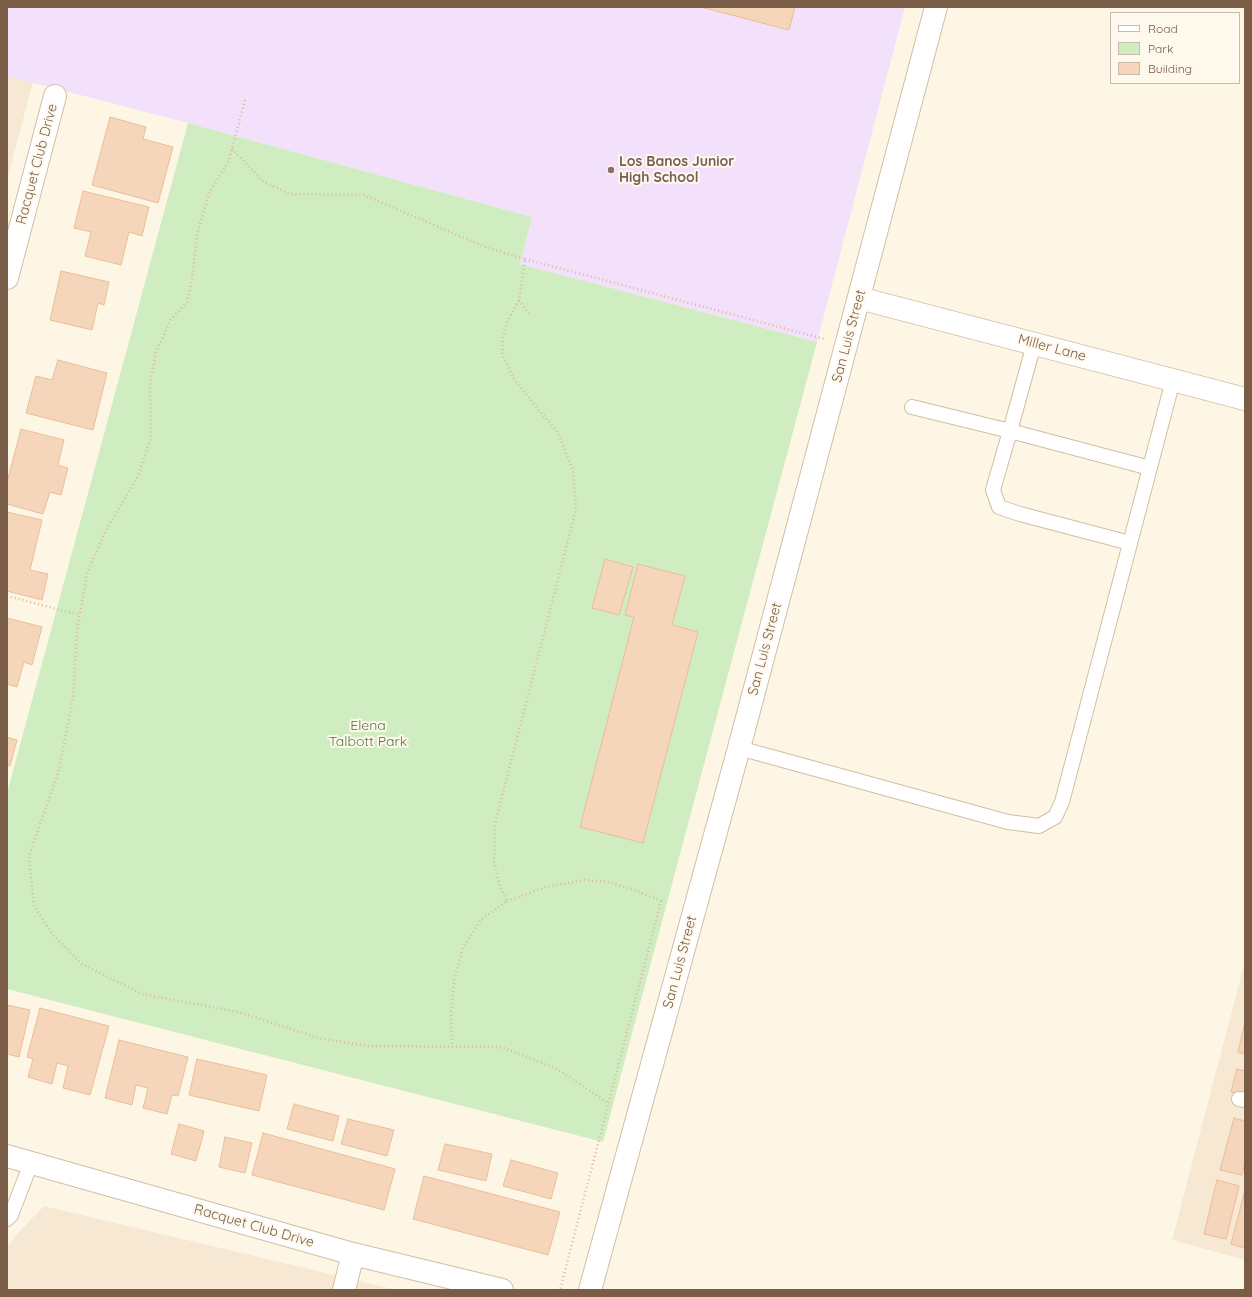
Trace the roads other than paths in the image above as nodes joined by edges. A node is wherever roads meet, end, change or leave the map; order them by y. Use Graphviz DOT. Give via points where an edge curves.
graph roads {
  1 [pos="936,7"];
  2 [pos="55,96"];
  3 [pos="7,278"];
  4 [pos="859,298"];
  5 [pos="1034,344"];
  6 [pos="1173,380"];
  7 [pos="1245,399"];
  8 [pos="912,407"];
  9 [pos="1010,431"];
  10 [pos="1150,468"];
  11 [pos="1130,543"];
  12 [pos="739,748"];
  13 [pos="7,1156"];
  14 [pos="31,1163"];
  15 [pos="7,1219"];
  16 [pos="353,1254"];
  17 [pos="344,1290"];
  18 [pos="502,1290"];
  19 [pos="590,1290"];
  1 -- 4 [label="street, San Luis Street"];
  2 -- 3 [label="street, Racquet Club Drive"];
  4 -- 5 [label="street, Miller Lane"];
  4 -- 12 [label="street, San Luis Street"];
  5 -- 6 [label="street, Miller Lane"];
  5 -- 9 [label="lane"];
  6 -- 7 [label="street, Miller Lane"];
  6 -- 10 [label="lane"];
  8 -- 9 [label="lane"];
  9 -- 10 [label="lane"];
  9 -- 11 [label="lane" via="994,490 998,507"];
  10 -- 11 [label="lane"];
  11 -- 12 [label="lane" via="1062,802 1054,817 1039,826 1008,822"];
  12 -- 19 [label="street, San Luis Street"];
  13 -- 14 [label="street, Racquet Club Drive"];
  14 -- 15 [label="lane" via="11,1215"];
  14 -- 16 [label="street, Racquet Club Drive"];
  16 -- 17 [label="street"];
  16 -- 18 [label="street, Racquet Club Drive"];
}
